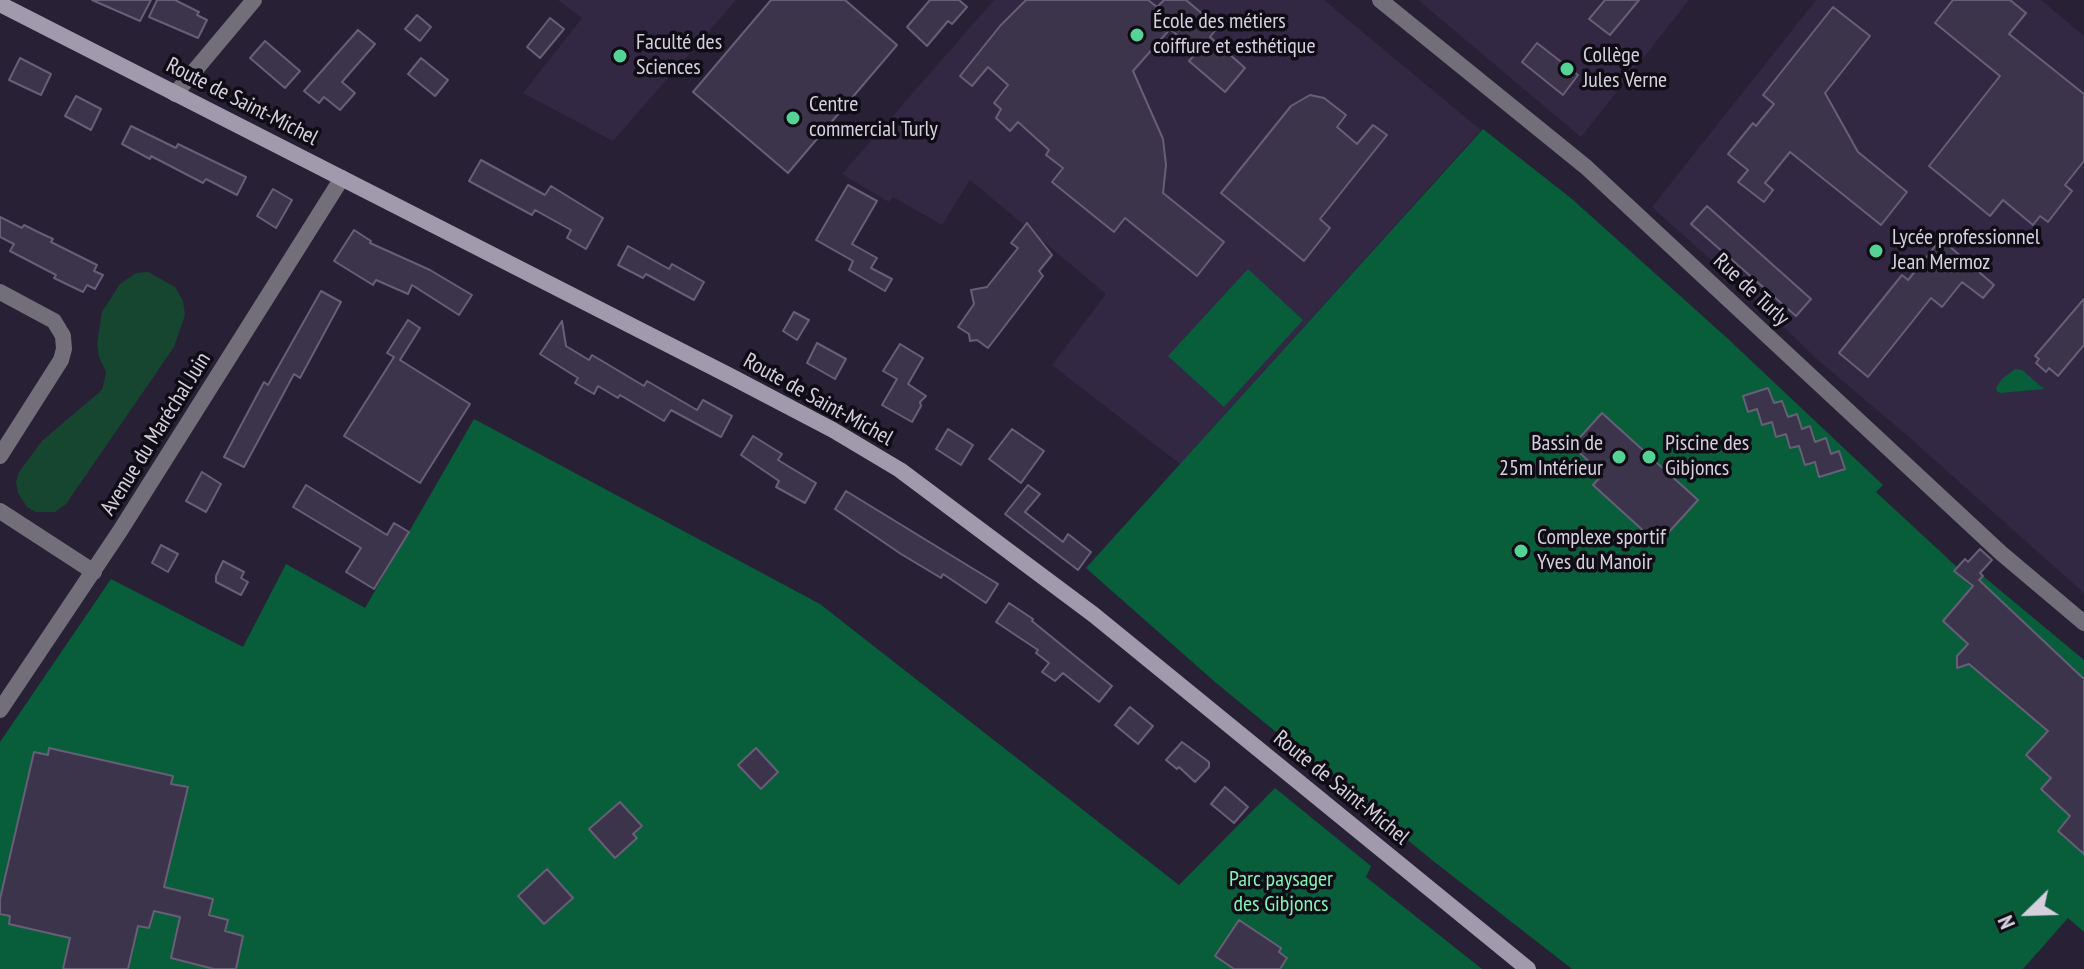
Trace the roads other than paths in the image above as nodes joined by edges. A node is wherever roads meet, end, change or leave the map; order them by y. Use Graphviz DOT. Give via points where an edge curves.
graph roads {
  1 [pos="1380,0"];
  2 [pos="245,2"];
  3 [pos="0,4"];
  4 [pos="175,94"];
  5 [pos="342,178"];
  6 [pos="0,292"];
  7 [pos="0,456"];
  8 [pos="0,511"];
  9 [pos="94,572"];
  10 [pos="2084,623"];
  11 [pos="0,710"];
  12 [pos="1528,969"];
  1 -- 10 [label="street, Rue de Turly" via="1586,167 2001,553"];
  2 -- 4 [label="street"];
  3 -- 4 [label="street, Route de Saint-Michel"];
  4 -- 5 [label="street, Route de Saint-Michel"];
  5 -- 9 [label="street, Avenue du Maréchal Juin"];
  5 -- 12 [label="street, Route de Saint-Michel" via="833,430 900,470 1094,615"];
  6 -- 7 [label="street" via="54,321 64,349"];
  8 -- 9 [label="street"];
  9 -- 11 [label="street, Avenue du Maréchal Juin"];
}
